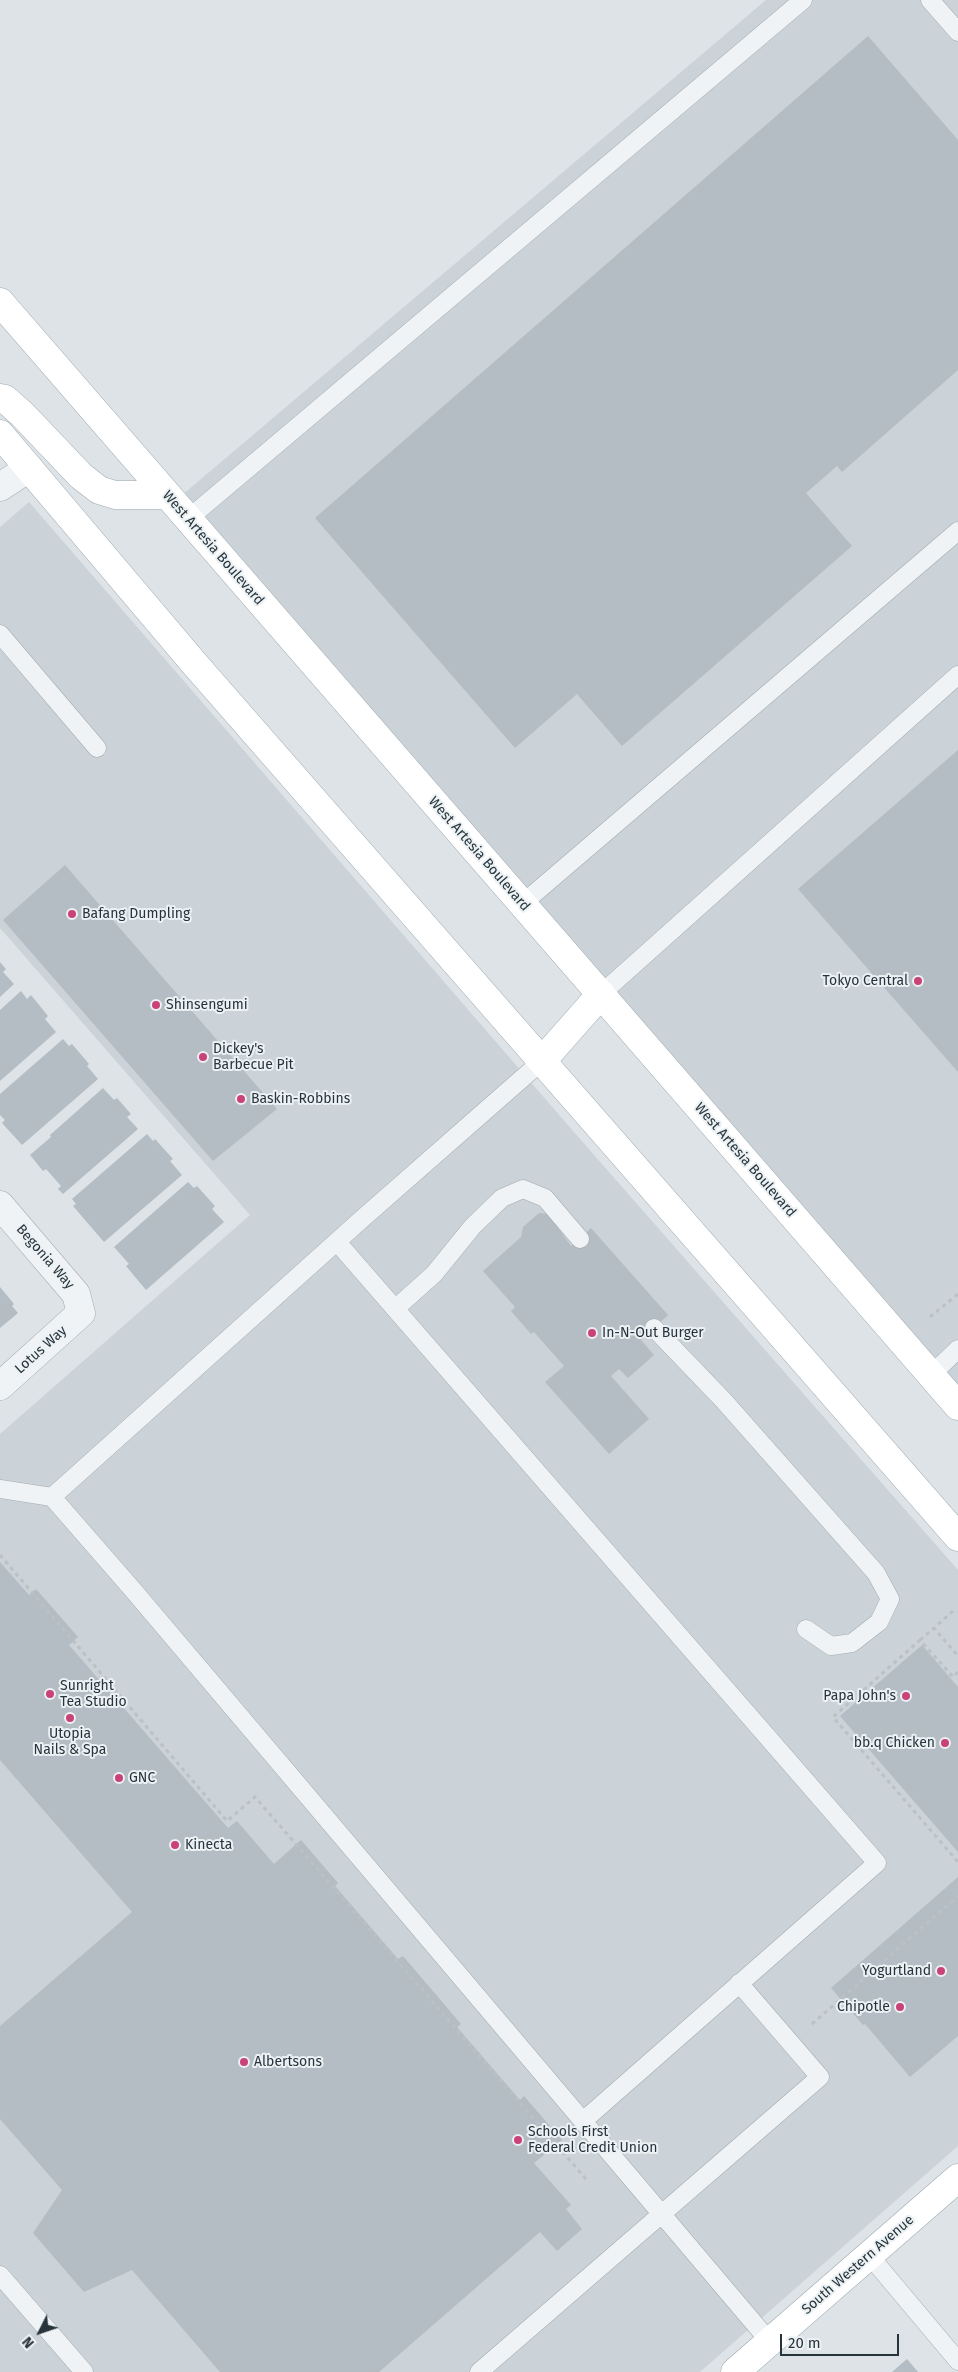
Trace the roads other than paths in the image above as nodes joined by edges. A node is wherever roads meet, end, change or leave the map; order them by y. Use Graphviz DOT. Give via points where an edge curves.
graph roads {
  1 [pos="803,0"];
  2 [pos="930,0"];
  3 [pos="958,32"];
  4 [pos="0,302"];
  5 [pos="0,398"];
  6 [pos="0,434"];
  7 [pos="29,468"];
  8 [pos="0,487"];
  9 [pos="166,495"];
  10 [pos="188,519"];
  11 [pos="958,531"];
  12 [pos="0,634"];
  13 [pos="958,675"];
  14 [pos="97,748"];
  15 [pos="522,904"];
  16 [pos="601,994"];
  17 [pos="542,1061"];
  18 [pos="0,1205"];
  19 [pos="580,1239"];
  20 [pos="337,1242"];
  21 [pos="396,1308"];
  22 [pos="82,1313"];
  23 [pos="654,1328"];
  24 [pos="958,1349"];
  25 [pos="931,1374"];
  26 [pos="0,1386"];
  27 [pos="958,1406"];
  28 [pos="0,1489"];
  29 [pos="52,1498"];
  30 [pos="958,1538"];
  31 [pos="806,1629"];
  32 [pos="739,1983"];
  33 [pos="583,2121"];
  34 [pos="958,2178"];
  35 [pos="661,2214"];
  36 [pos="869,2255"];
  37 [pos="0,2275"];
  38 [pos="770,2342"];
  39 [pos="958,2361"];
  40 [pos="84,2372"];
  41 [pos="479,2372"];
  42 [pos="735,2372"];
  1 -- 10 [label="lane"];
  2 -- 3 [label="lane"];
  4 -- 9 [label="main road, West Artesia Boulevard"];
  5 -- 9 [label="main road" via="22,414 81,476 99,490 115,495"];
  6 -- 7 [label="main road"];
  7 -- 8 [label="street"];
  7 -- 17 [label="main road" via="193,662"];
  9 -- 10 [label="main road, West Artesia Boulevard"];
  10 -- 15 [label="main road, West Artesia Boulevard"];
  11 -- 15 [label="lane"];
  12 -- 14 [label="lane"];
  13 -- 16 [label="lane"];
  15 -- 16 [label="main road, West Artesia Boulevard"];
  16 -- 17 [label="main road"];
  16 -- 25 [label="main road, West Artesia Boulevard"];
  17 -- 20 [label="lane"];
  17 -- 30 [label="main road"];
  18 -- 22 [label="street, Begonia Way" via="76,1294"];
  19 -- 21 [label="lane" via="546,1198 523,1189 502,1198 473,1226 434,1274"];
  20 -- 21 [label="lane"];
  20 -- 29 [label="lane"];
  21 -- 32 [label="lane" via="877,1863"];
  22 -- 26 [label="street, Lotus Way"];
  23 -- 31 [label="lane" via="724,1401 876,1574 890,1599 879,1622 852,1643 831,1646"];
  24 -- 25 [label="lane"];
  25 -- 27 [label="main road, West Artesia Boulevard"];
  28 -- 29 [label="lane"];
  29 -- 33 [label="lane"];
  32 -- 33 [label="lane"];
  32 -- 35 [label="lane" via="820,2076"];
  33 -- 35 [label="lane"];
  34 -- 36 [label="main road, South Western Avenue"];
  35 -- 38 [label="lane"];
  35 -- 41 [label="lane"];
  36 -- 38 [label="main road, South Western Avenue"];
  36 -- 39 [label="lane"];
  37 -- 40 [label="lane"];
  38 -- 42 [label="main road, South Western Avenue"];
}
